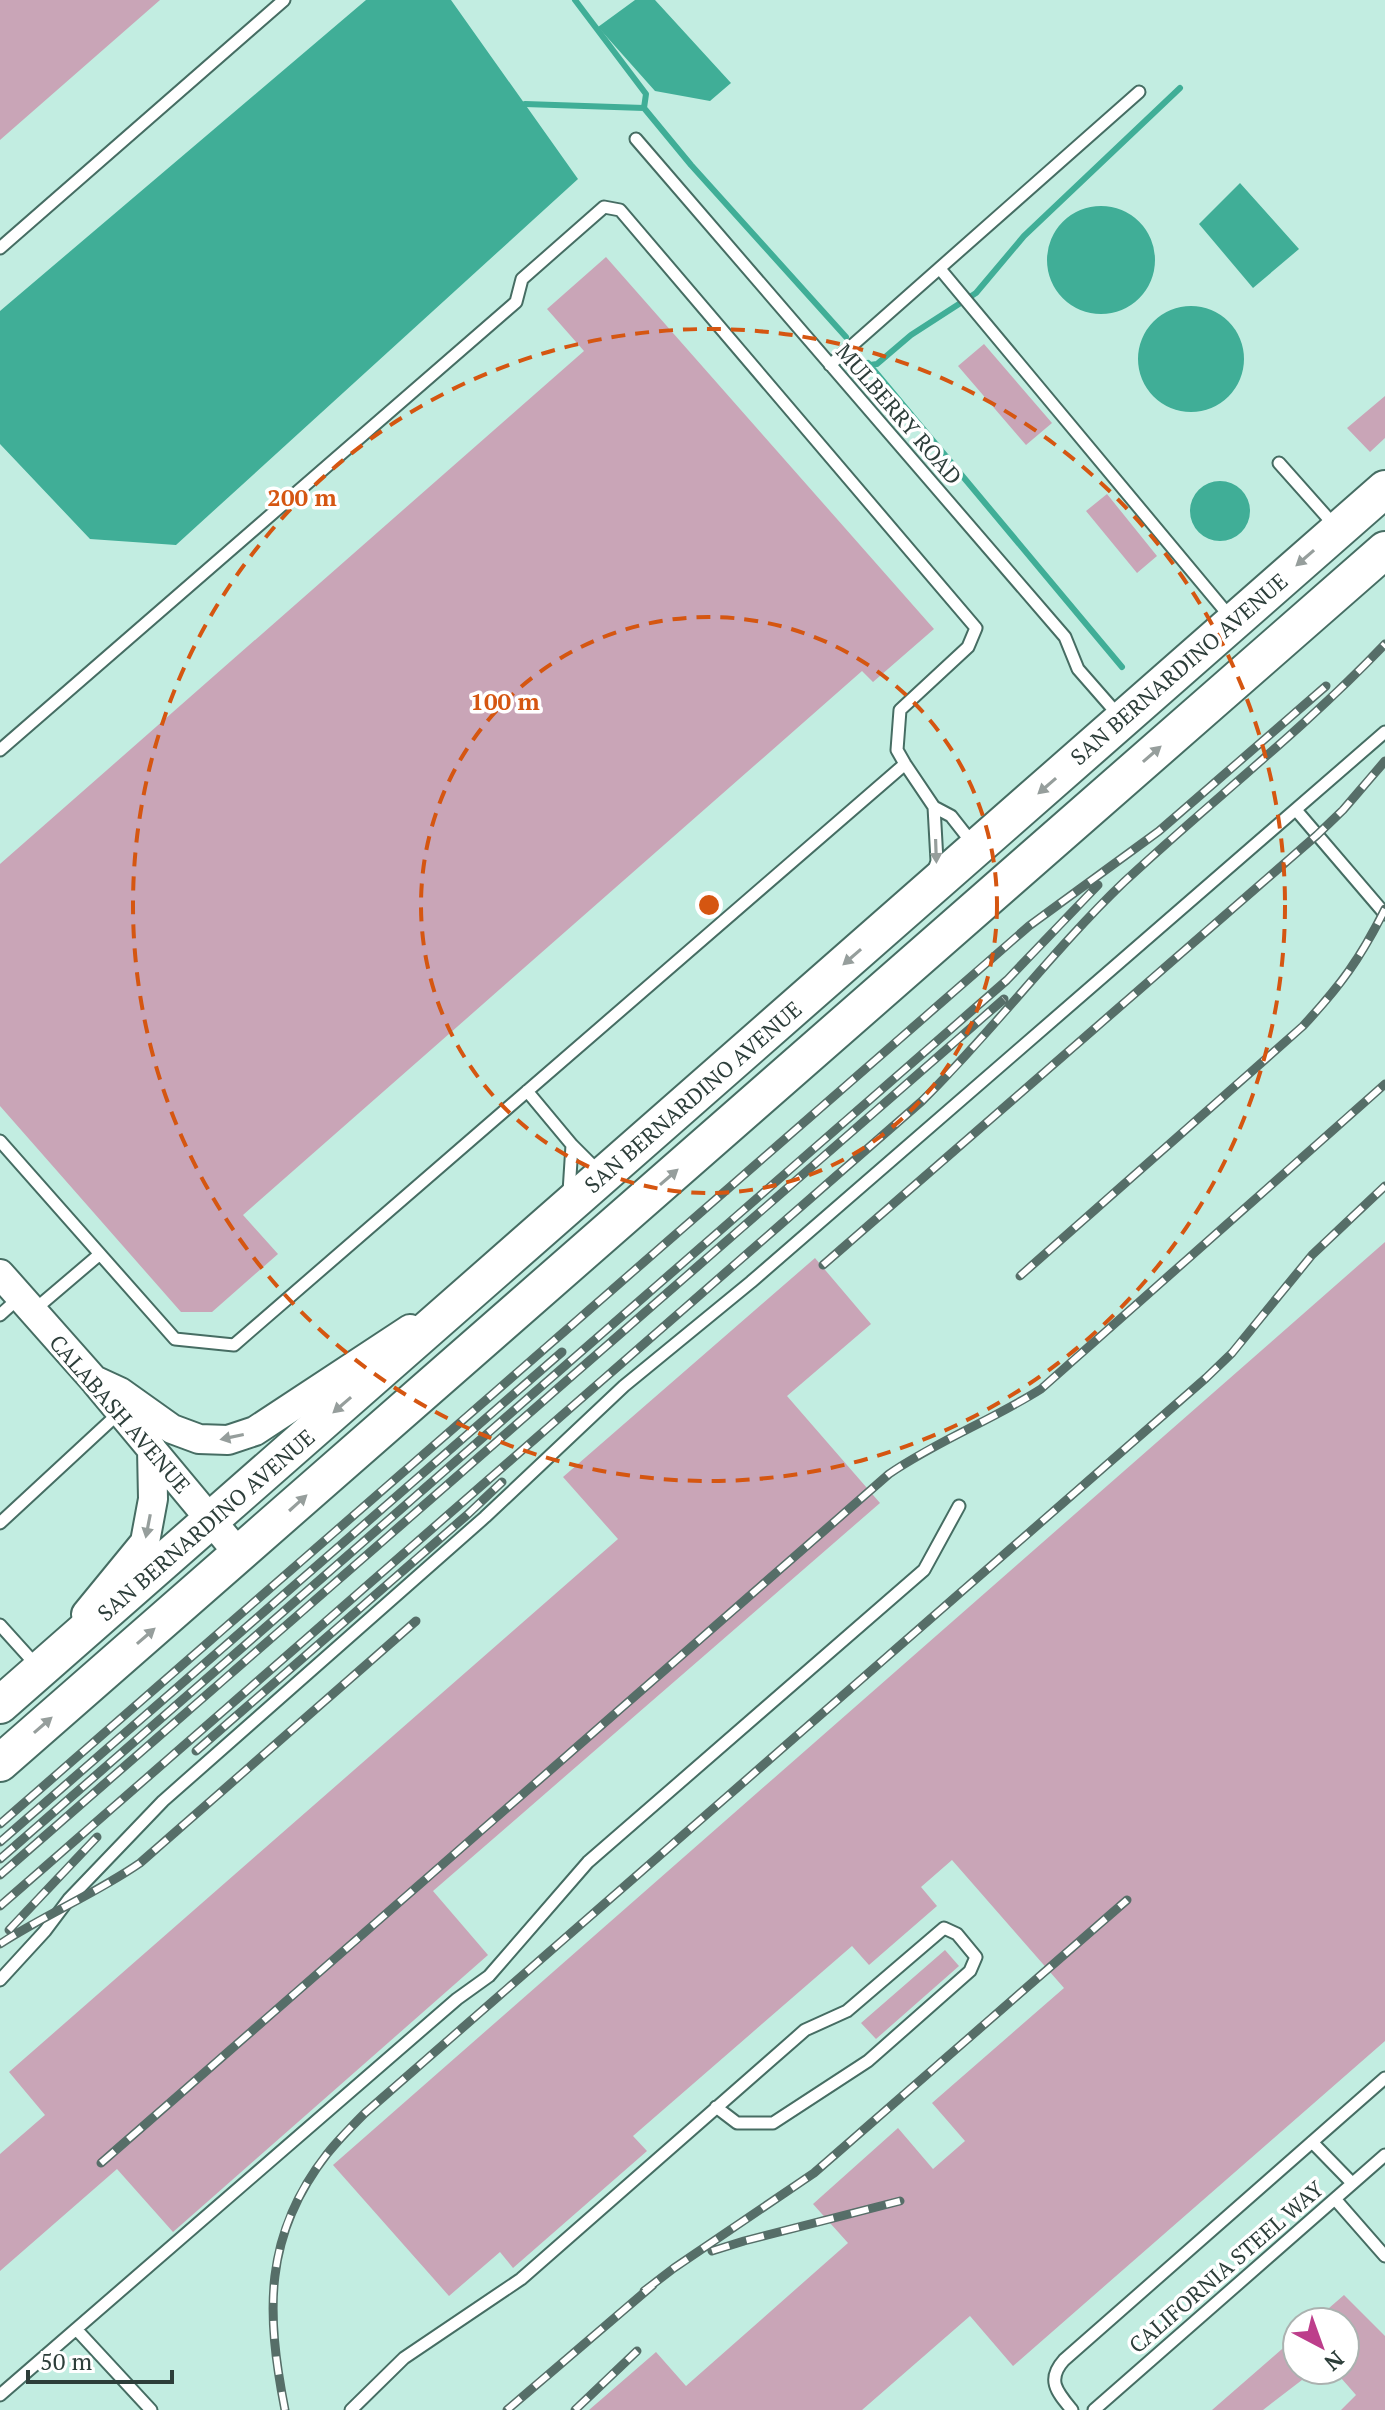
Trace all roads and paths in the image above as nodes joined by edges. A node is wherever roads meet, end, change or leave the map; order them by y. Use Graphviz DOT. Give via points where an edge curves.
graph roads {
  1 [pos="284,0"];
  2 [pos="1139,92"];
  3 [pos="636,139"];
  4 [pos="0,248"];
  5 [pos="940,269"];
  6 [pos="830,365"];
  7 [pos="1279,463"];
  8 [pos="1385,489"];
  9 [pos="1338,529"];
  10 [pos="1385,550"];
  11 [pos="1233,622"];
  12 [pos="1122,720"];
  13 [pos="1385,732"];
  14 [pos="0,750"];
  15 [pos="905,764"];
  16 [pos="934,807"];
  17 [pos="1296,810"];
  18 [pos="976,848"];
  19 [pos="925,892"];
  20 [pos="1385,914"];
  21 [pos="779,1080"];
  22 [pos="527,1091"];
  23 [pos="0,1141"];
  24 [pos="572,1145"];
  25 [pos="603,1176"];
  26 [pos="569,1206"];
  27 [pos="100,1254"];
  28 [pos="0,1274"];
  29 [pos="487,1278"];
  30 [pos="18,1308"];
  31 [pos="94,1380"];
  32 [pos="121,1412"];
  33 [pos="398,1414"];
  34 [pos="152,1449"];
  35 [pos="959,1506"];
  36 [pos="211,1520"];
  37 [pos="0,1523"];
  38 [pos="239,1554"];
  39 [pos="0,1625"];
  40 [pos="41,1670"];
  41 [pos="0,1705"];
  42 [pos="0,1763"];
  43 [pos="0,1980"];
  44 [pos="1385,2078"];
  45 [pos="716,2107"];
  46 [pos="1312,2142"];
  47 [pos="1385,2155"];
  48 [pos="1352,2183"];
  49 [pos="1335,2199"];
  50 [pos="1385,2256"];
  51 [pos="76,2329"];
  52 [pos="0,2395"];
  53 [pos="151,2410"];
  54 [pos="351,2410"];
  55 [pos="1072,2410"];
  56 [pos="1094,2410"];
  1 -- 4 [label="lane"];
  2 -- 5 [label="lane"];
  3 -- 6 [label="lane, MULBERRY ROAD"];
  5 -- 6 [label="lane"];
  5 -- 11 [label="lane"];
  6 -- 12 [label="lane, MULBERRY ROAD" via="1065,637 1078,669"];
  7 -- 9 [label="lane"];
  8 -- 9 [label="main road, SAN BERNARDINO AVENUE"];
  9 -- 11 [label="main road, SAN BERNARDINO AVENUE, one-way"];
  21 -- 10 [label="main road, SAN BERNARDINO AVENUE, one-way"];
  11 -- 12 [label="main road, SAN BERNARDINO AVENUE"];
  12 -- 18 [label="main road, SAN BERNARDINO AVENUE, one-way"];
  13 -- 17 [label="lane"];
  14 -- 15 [label="lane" via="516,302 522,279 604,207 620,210 976,628 968,647 900,710 897,750"];
  15 -- 16 [label="lane"];
  15 -- 22 [label="lane"];
  16 -- 18 [label="lane" via="951,816"];
  16 -- 19 [label="lane, one-way" via="937,861"];
  17 -- 20 [label="lane"];
  17 -- 43 [label="lane" via="624,1386 485,1517 163,1801"];
  18 -- 19 [label="main road, SAN BERNARDINO AVENUE"];
  18 -- 21 [label="main road" via="976,881 962,898 836,1008"];
  19 -- 25 [label="main road, SAN BERNARDINO AVENUE, one-way"];
  33 -- 21 [label="main road, SAN BERNARDINO AVENUE, one-way"];
  22 -- 24 [label="lane"];
  22 -- 27 [label="lane" via="234,1345 175,1339"];
  23 -- 27 [label="lane"];
  24 -- 25 [label="lane"];
  24 -- 26 [label="lane"];
  25 -- 26 [label="main road, SAN BERNARDINO AVENUE"];
  25 -- 33 [label="main road" via="591,1223 465,1335"];
  26 -- 29 [label="main road, SAN BERNARDINO AVENUE"];
  27 -- 30 [label="lane"];
  28 -- 30 [label="street, CALABASH AVENUE"];
  29 -- 31 [label="street, one-way" via="255,1431 228,1440 199,1439 172,1429"];
  29 -- 36 [label="main road, SAN BERNARDINO AVENUE, one-way"];
  30 -- 31 [label="street, CALABASH AVENUE"];
  31 -- 32 [label="street, CALABASH AVENUE"];
  32 -- 34 [label="street, CALABASH AVENUE"];
  32 -- 37 [label="lane"];
  38 -- 33 [label="main road, SAN BERNARDINO AVENUE, one-way"];
  34 -- 36 [label="street, CALABASH AVENUE"];
  34 -- 40 [label="street, one-way" via="153,1499 145,1542"];
  35 -- 51 [label="lane" via="924,1570 588,1862 489,1976"];
  36 -- 38 [label="street, CALABASH AVENUE"];
  36 -- 40 [label="main road, SAN BERNARDINO AVENUE"];
  42 -- 38 [label="main road, SAN BERNARDINO AVENUE, one-way"];
  39 -- 40 [label="lane"];
  40 -- 41 [label="main road, SAN BERNARDINO AVENUE"];
  44 -- 46 [label="lane"];
  45 -- 45 [label="lane" via="805,2030 847,2011 944,1928 957,1934 976,1957 970,1971 868,2061 773,2123 737,2123"];
  45 -- 54 [label="lane" via="521,2279 404,2358"];
  46 -- 48 [label="lane"];
  46 -- 55 [label="lane" via="1064,2360 1053,2378"];
  47 -- 48 [label="lane, CALIFORNIA STEEL WAY"];
  48 -- 49 [label="lane, CALIFORNIA STEEL WAY"];
  49 -- 50 [label="lane"];
  49 -- 56 [label="lane, CALIFORNIA STEEL WAY"];
  51 -- 52 [label="lane"];
  51 -- 53 [label="lane"];
}
